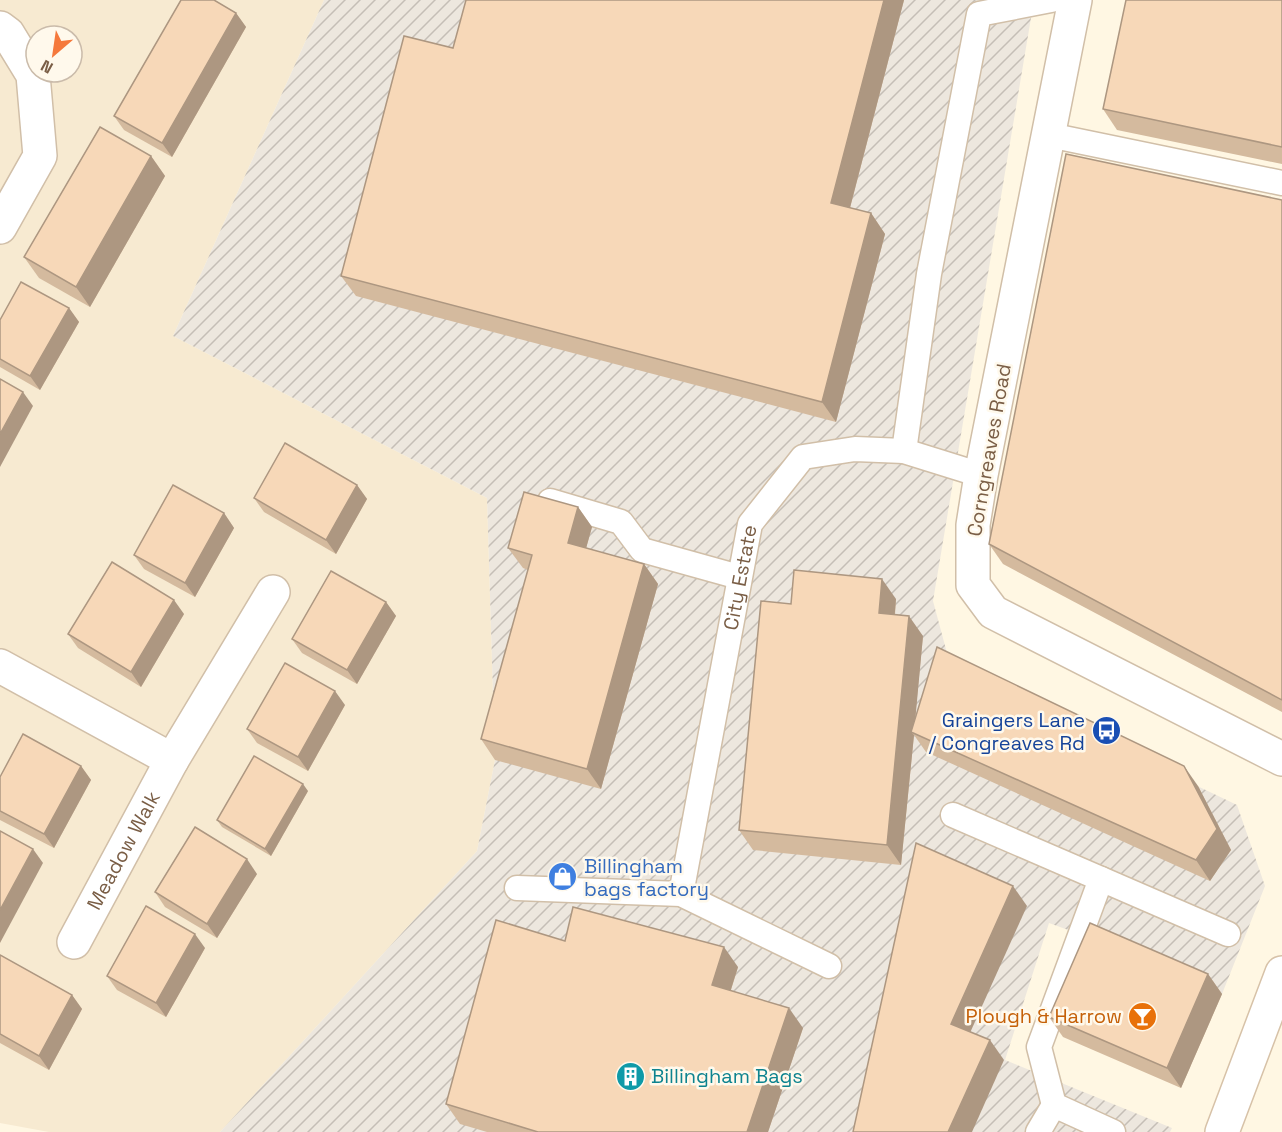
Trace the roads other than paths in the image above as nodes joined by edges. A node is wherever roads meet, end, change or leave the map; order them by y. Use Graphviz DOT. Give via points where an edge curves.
graph roads {
  1 [pos="1051,0"];
  2 [pos="1075,0"];
  3 [pos="0,28"];
  4 [pos="1049,135"];
  5 [pos="1282,183"];
  6 [pos="0,227"];
  7 [pos="904,451"];
  8 [pos="981,475"];
  9 [pos="536,497"];
  10 [pos="739,577"];
  11 [pos="273,591"];
  12 [pos="0,666"];
  13 [pos="1282,759"];
  14 [pos="172,760"];
  15 [pos="953,815"];
  16 [pos="1101,879"];
  17 [pos="518,888"];
  18 [pos="681,894"];
  19 [pos="1228,934"];
  20 [pos="74,942"];
  21 [pos="829,966"];
  22 [pos="1282,973"];
  23 [pos="1054,1105"];
  24 [pos="1038,1132"];
  25 [pos="1113,1132"];
  26 [pos="1222,1132"];
  1 -- 7 [label="lane" via="979,14 929,274"];
  2 -- 4 [label="street, Corngreaves Road"];
  3 -- 6 [label="street" via="8,34 33,75 40,156"];
  4 -- 5 [label="lane"];
  4 -- 8 [label="street, Corngreaves Road"];
  7 -- 8 [label="lane, City Estate"];
  7 -- 10 [label="lane, City Estate" via="855,449 803,457 750,525"];
  8 -- 13 [label="street, Corngreaves Road" via="973,525 973,585 993,612"];
  9 -- 10 [label="lane" via="621,522 642,550"];
  10 -- 18 [label="lane, City Estate"];
  11 -- 14 [label="street, Meadow Walk"];
  12 -- 14 [label="street"];
  14 -- 20 [label="street, Meadow Walk"];
  15 -- 16 [label="lane"];
  16 -- 19 [label="lane"];
  16 -- 23 [label="lane" via="1039,1047"];
  17 -- 18 [label="lane"];
  18 -- 21 [label="lane"];
  22 -- 26 [label="street"];
  23 -- 24 [label="lane"];
  23 -- 25 [label="lane"];
}
